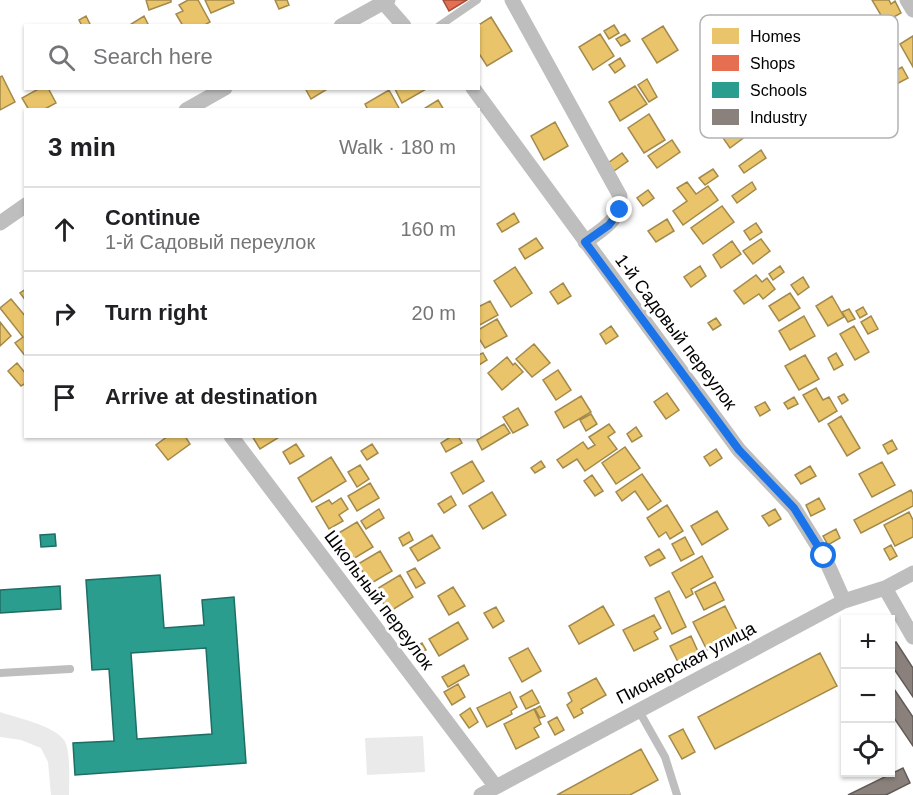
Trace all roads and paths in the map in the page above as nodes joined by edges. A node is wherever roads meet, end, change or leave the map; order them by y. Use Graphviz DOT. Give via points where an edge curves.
graph roads {
  1 [pos="477,0"];
  2 [pos="512,0"];
  3 [pos="907,0"];
  4 [pos="386,1"];
  5 [pos="913,10"];
  6 [pos="345,24"];
  7 [pos="403,24"];
  8 [pos="442,24"];
  9 [pos="221,90"];
  10 [pos="474,90"];
  11 [pos="190,108"];
  12 [pos="24,206"];
  13 [pos="0,223"];
  14 [pos="585,242"];
  15 [pos="233,438"];
  16 [pos="913,573"];
  17 [pos="885,588"];
  18 [pos="844,601"];
  19 [pos="913,637"];
  20 [pos="70,669"];
  21 [pos="0,673"];
  22 [pos="639,711"];
  23 [pos="496,787"];
  24 [pos="481,795"];
  25 [pos="677,795"];
  1 -- 8 [label="lane"];
  2 -- 14 [label="street" via="620,196 620,210 609,225"];
  3 -- 5 [label="street"];
  4 -- 6 [label="street"];
  4 -- 7 [label="street"];
  9 -- 11 [label="street"];
  10 -- 14 [label="street, 1-й Садовый переулок"];
  12 -- 13 [label="street"];
  14 -- 18 [label="street, 1-й Садовый переулок" via="739,450 794,508 824,556"];
  15 -- 23 [label="street, Школьный переулок"];
  16 -- 17 [label="street, Пионерская улица"];
  17 -- 18 [label="street, Пионерская улица"];
  17 -- 19 [label="street"];
  18 -- 22 [label="street, Пионерская улица"];
  20 -- 21 [label="lane"];
  22 -- 23 [label="street, Пионерская улица"];
  22 -- 25 [label="lane" via="665,757"];
  23 -- 24 [label="street, Пионерская улица"];
}
